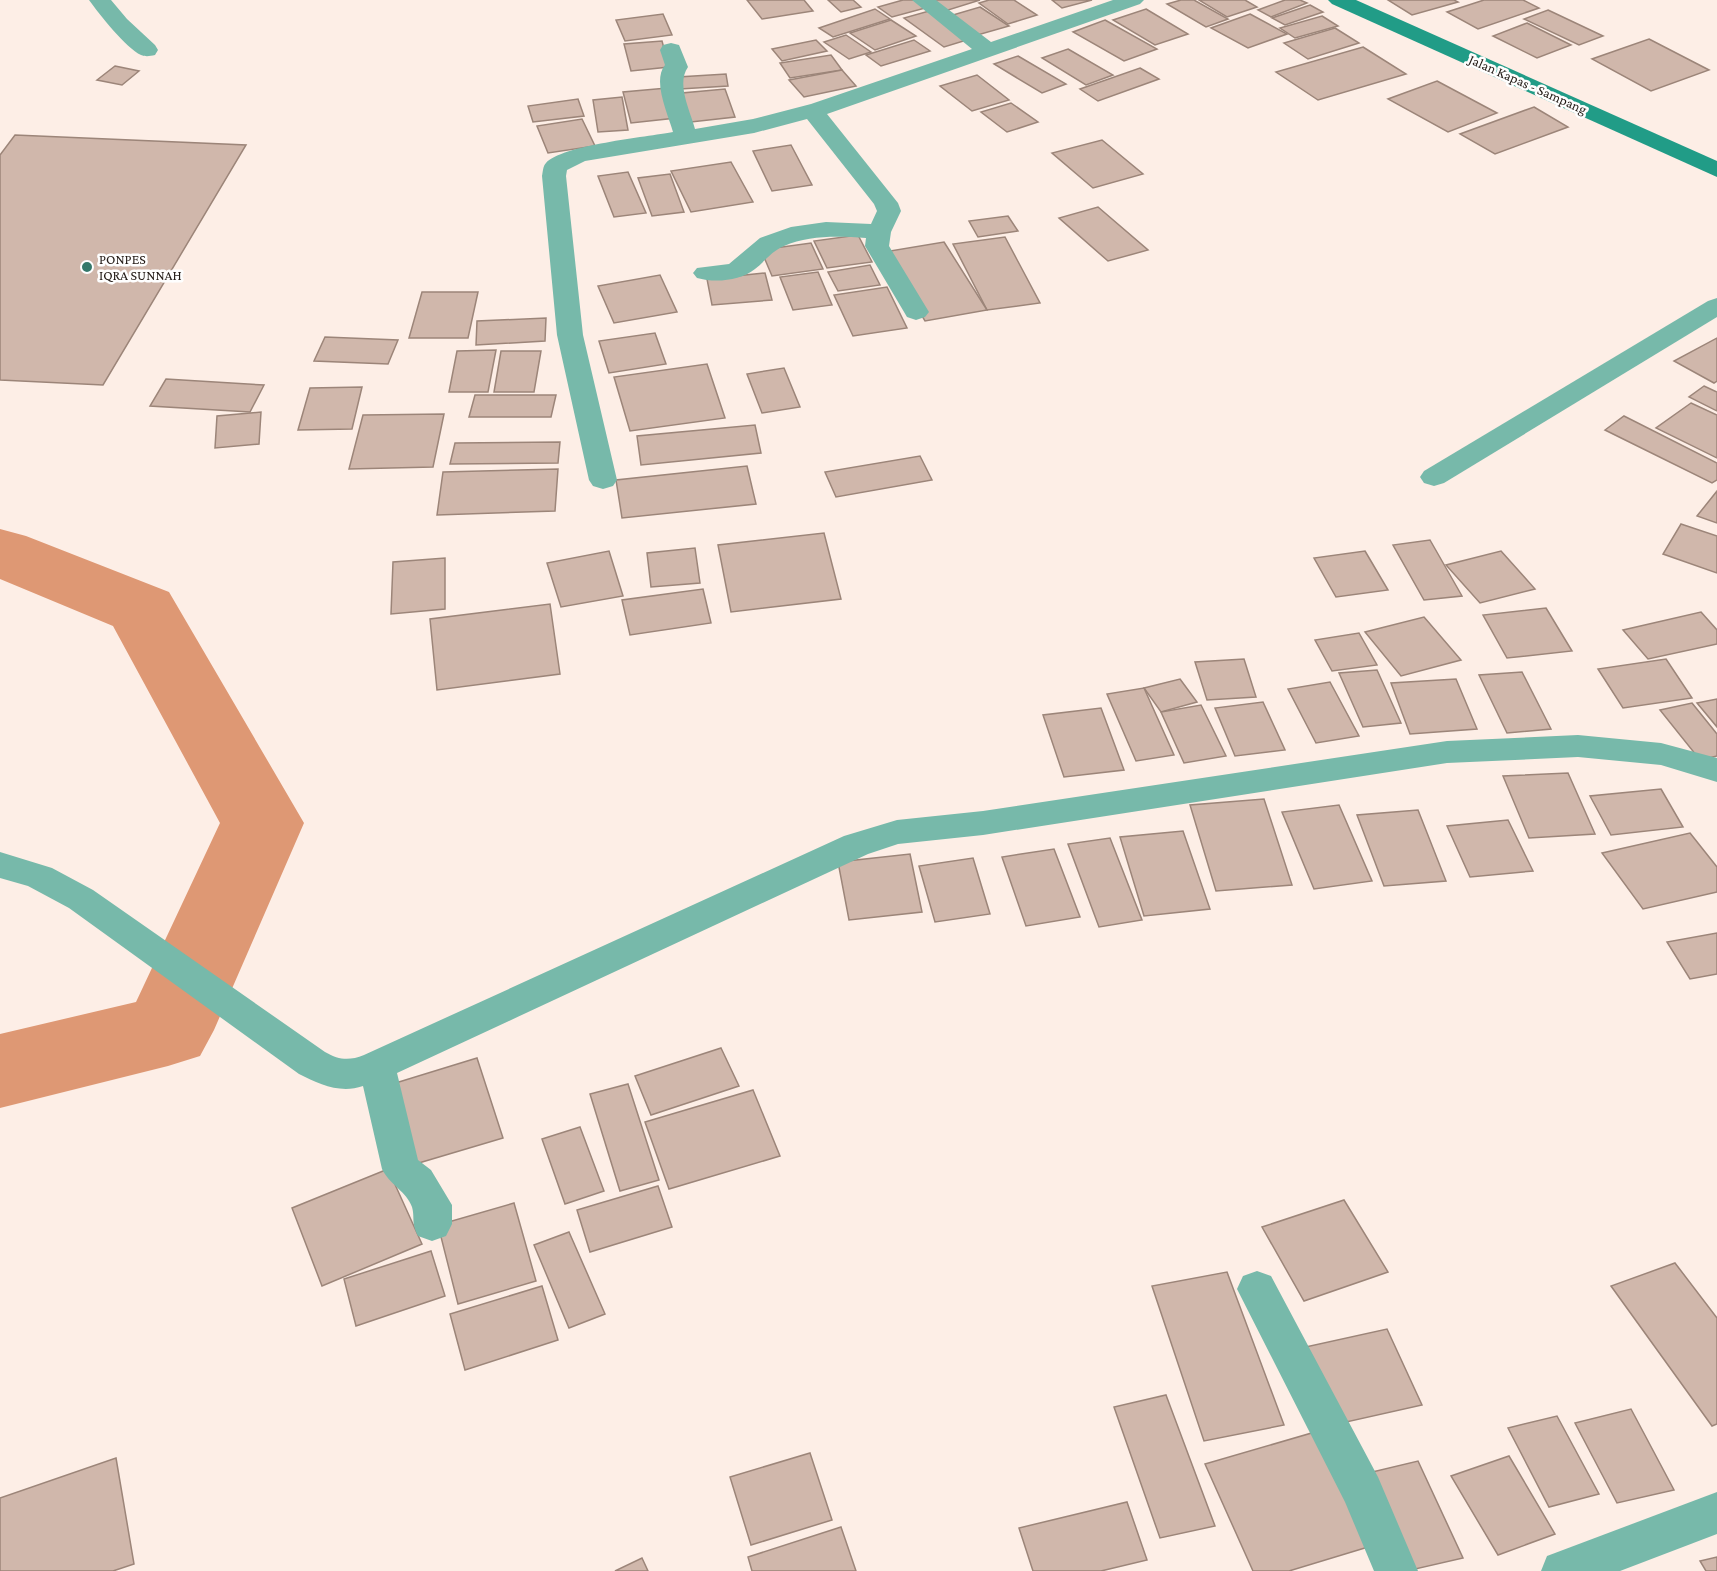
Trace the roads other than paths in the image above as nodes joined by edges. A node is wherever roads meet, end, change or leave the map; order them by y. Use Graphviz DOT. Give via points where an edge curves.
graph roads {
  1 [pos="100,0"];
  2 [pos="923,0"];
  3 [pos="1133,0"];
  4 [pos="1340,0"];
  5 [pos="147,50"];
  6 [pos="671,50"];
  7 [pos="987,50"];
  8 [pos="813,111"];
  9 [pos="686,138"];
  10 [pos="1717,170"];
  11 [pos="879,232"];
  12 [pos="706,273"];
  13 [pos="1717,306"];
  14 [pos="916,312"];
  15 [pos="1434,477"];
  16 [pos="603,480"];
  17 [pos="1717,770"];
  18 [pos="0,865"];
  19 [pos="377,1066"];
  20 [pos="432,1224"];
  21 [pos="1257,1289"];
  22 [pos="1717,1513"];
  23 [pos="1396,1571"];
  24 [pos="1563,1571"];
  1 -- 5 [label="street"];
  2 -- 7 [label="street"];
  3 -- 7 [label="street"];
  4 -- 10 [label="street, Jalan Kapas - Sampang"];
  6 -- 9 [label="street" via="677,67 672,71 671,81"];
  7 -- 8 [label="street"];
  8 -- 9 [label="street"];
  8 -- 11 [label="street" via="886,203 889,211"];
  9 -- 16 [label="street" via="579,155 556,166 570,335"];
  11 -- 12 [label="street" via="831,228 807,231 774,241 739,268"];
  11 -- 14 [label="street" via="877,246"];
  13 -- 15 [label="street"];
  17 -- 19 [label="street" via="1661,754 1578,746 1447,752 994,821 897,832 856,844"];
  18 -- 19 [label="street" via="40,878 81,898 312,1064 335,1076 359,1074"];
  19 -- 20 [label="street" via="401,1169 417,1182 432,1206"];
  21 -- 23 [label="street" via="1363,1492"];
  22 -- 24 [label="street"];
}
